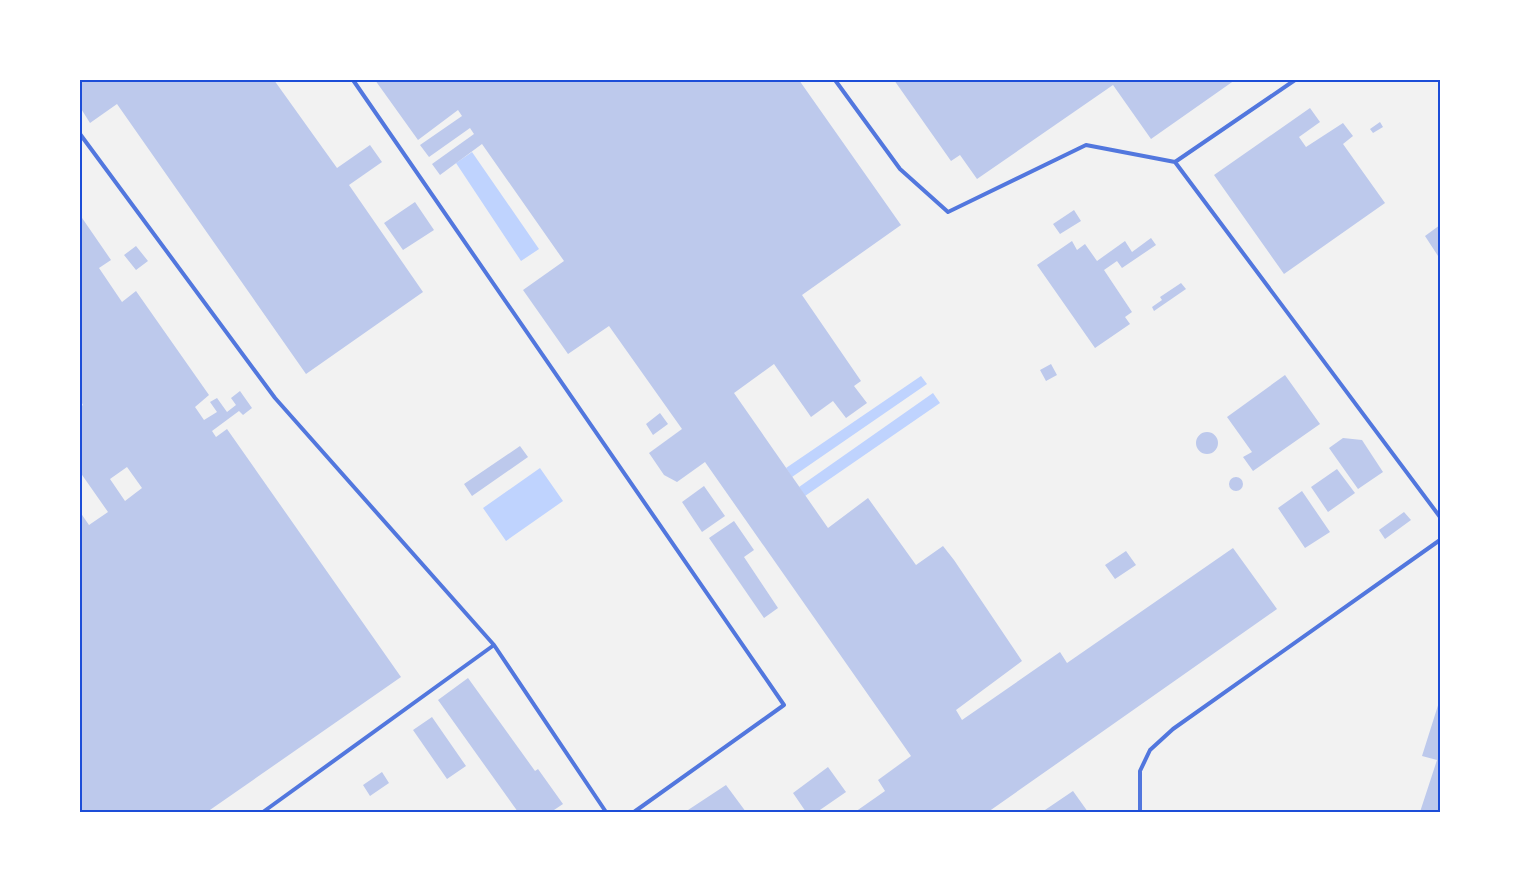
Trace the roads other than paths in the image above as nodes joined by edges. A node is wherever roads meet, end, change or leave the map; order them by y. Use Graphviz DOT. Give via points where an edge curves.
graph roads {
  1 [pos="353,80"];
  2 [pos="836,80"];
  3 [pos="1295,80"];
  4 [pos="80,134"];
  5 [pos="1175,162"];
  6 [pos="1440,517"];
  7 [pos="1440,540"];
  8 [pos="494,645"];
  9 [pos="263,813"];
  10 [pos="606,813"];
  11 [pos="634,813"];
  12 [pos="1140,813"];
  1 -- 11 [label="lane" via="784,705"];
  2 -- 5 [label="lane" via="900,169 948,213 1086,145"];
  3 -- 5 [label="lane"];
  4 -- 8 [label="lane" via="275,398"];
  5 -- 6 [label="lane"];
  7 -- 12 [label="lane" via="1173,729 1150,750 1140,771"];
  8 -- 9 [label="lane"];
  8 -- 10 [label="lane"];
}
